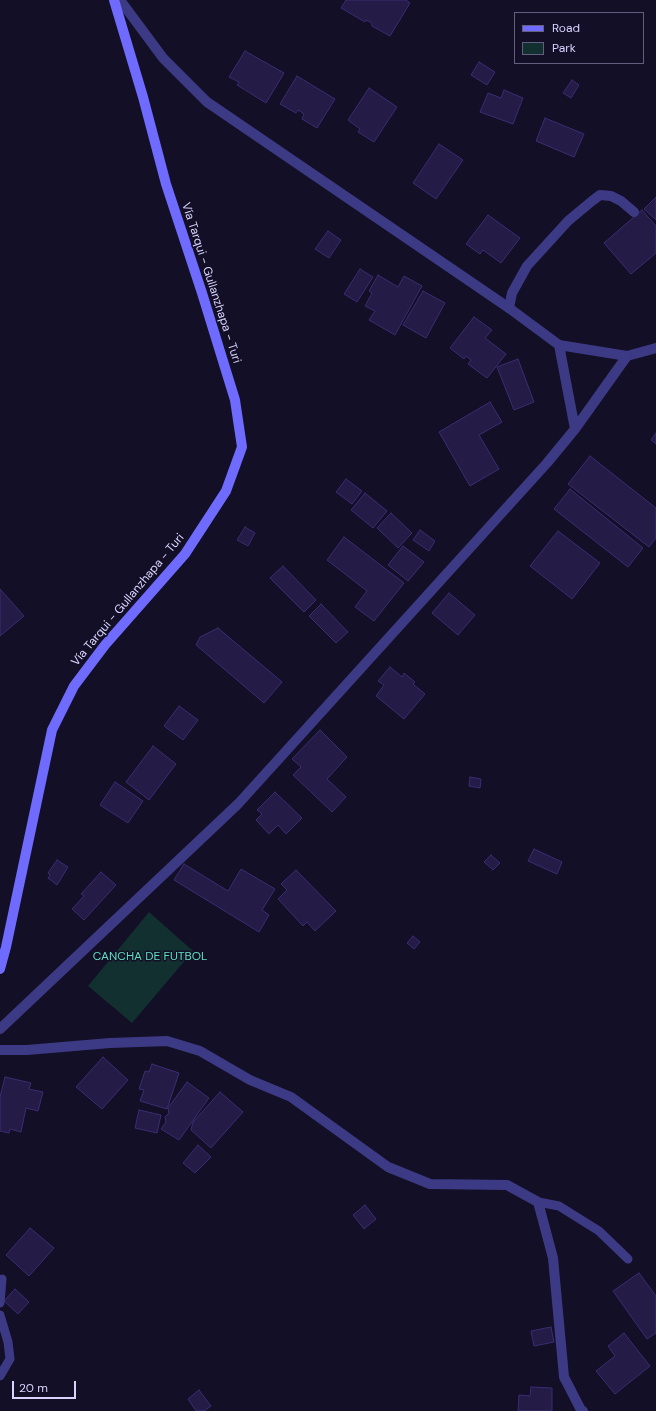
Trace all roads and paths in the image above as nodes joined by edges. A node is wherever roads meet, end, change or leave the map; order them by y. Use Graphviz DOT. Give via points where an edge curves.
graph roads {
  1 [pos="114,0"];
  2 [pos="120,0"];
  3 [pos="634,212"];
  4 [pos="509,308"];
  5 [pos="559,345"];
  6 [pos="656,348"];
  7 [pos="627,356"];
  8 [pos="575,429"];
  9 [pos="0,969"];
  10 [pos="0,1029"];
  11 [pos="0,1050"];
  12 [pos="538,1202"];
  13 [pos="628,1259"];
  14 [pos="2,1279"];
  15 [pos="0,1303"];
  16 [pos="0,1314"];
  17 [pos="0,1376"];
  18 [pos="583,1411"];
  1 -- 9 [label="main road, Vía Tarqui - Gullanzhapa - Turi" via="166,184 235,400 242,447 226,491 185,554 74,686 52,730"];
  2 -- 4 [label="street" via="163,58 207,102"];
  3 -- 4 [label="street" via="611,196 600,195 592,201 568,221 527,266 512,293"];
  4 -- 5 [label="street"];
  5 -- 7 [label="street"];
  5 -- 8 [label="street"];
  6 -- 7 [label="street"];
  7 -- 8 [label="street"];
  8 -- 10 [label="street" via="238,804"];
  11 -- 12 [label="street" via="167,1040 200,1051 250,1080 291,1097 388,1167 430,1184 507,1185"];
  12 -- 13 [label="lane" via="559,1206 599,1231"];
  12 -- 18 [label="street" via="553,1258 564,1377"];
  14 -- 15 [label="lane"];
  16 -- 17 [label="lane" via="10,1359"];
}
